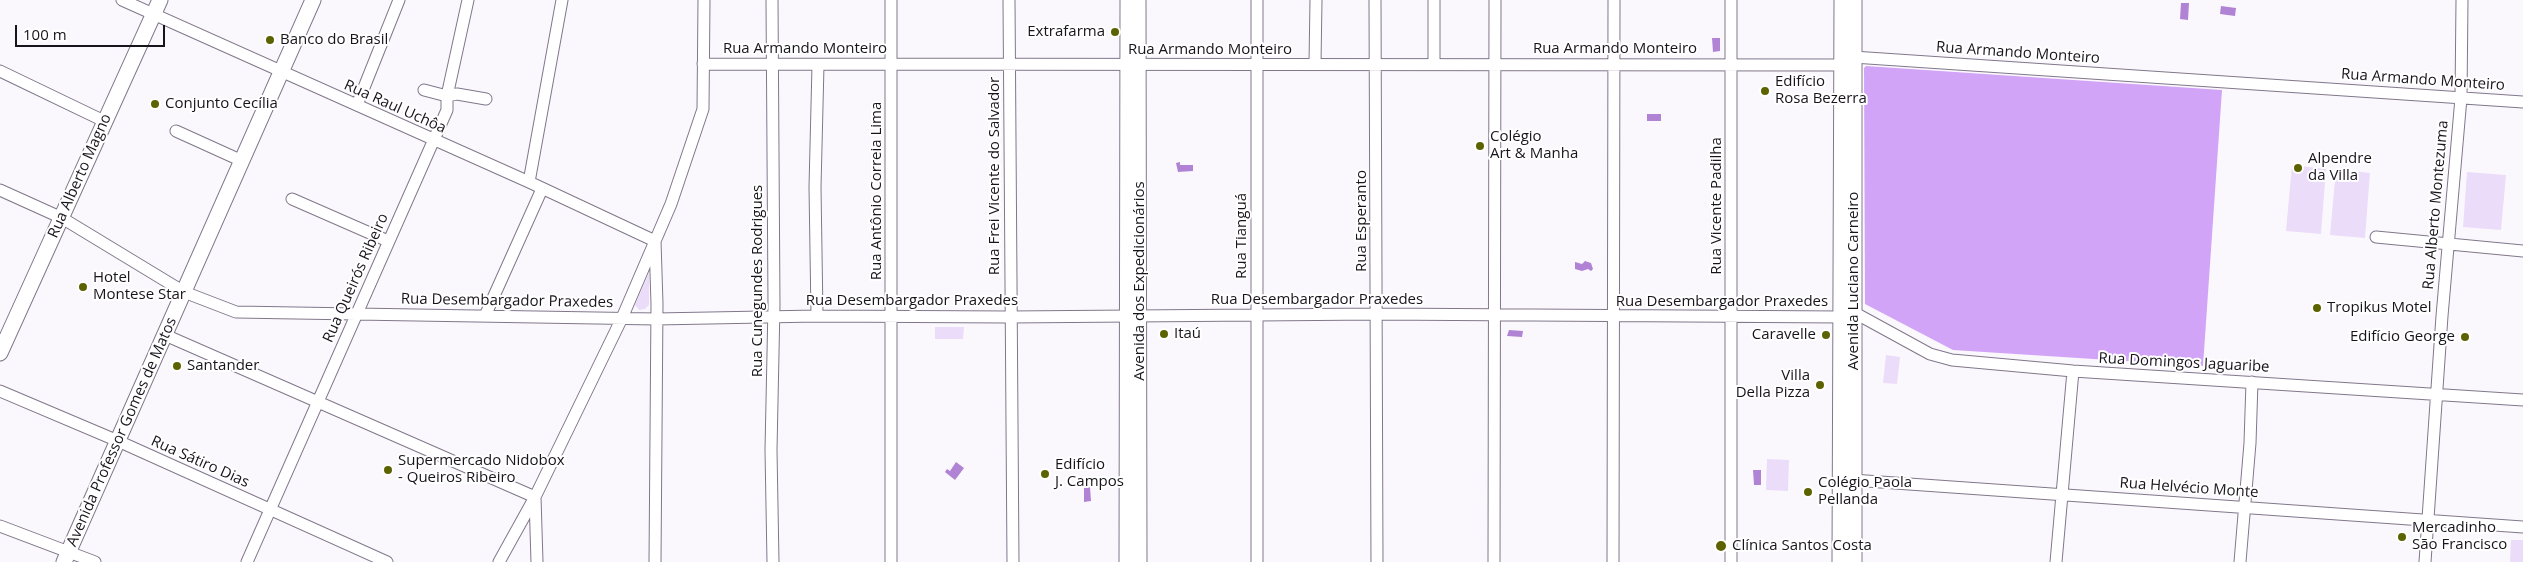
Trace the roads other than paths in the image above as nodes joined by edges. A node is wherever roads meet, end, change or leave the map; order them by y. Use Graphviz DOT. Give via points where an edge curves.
graph roads {
  1 [pos="122,0"];
  2 [pos="160,0"];
  3 [pos="313,0"];
  4 [pos="399,0"];
  5 [pos="468,0"];
  6 [pos="562,0"];
  7 [pos="704,0"];
  8 [pos="772,0"];
  9 [pos="891,0"];
  10 [pos="1009,0"];
  11 [pos="1128,0"];
  12 [pos="1138,0"];
  13 [pos="1257,0"];
  14 [pos="1316,0"];
  15 [pos="1375,0"];
  16 [pos="1434,0"];
  17 [pos="1495,0"];
  18 [pos="1614,0"];
  19 [pos="1731,0"];
  20 [pos="1842,0"];
  21 [pos="1854,0"];
  22 [pos="2462,0"];
  23 [pos="154,15"];
  24 [pos="1848,61"];
  25 [pos="703,64"];
  26 [pos="772,64"];
  27 [pos="818,64"];
  28 [pos="1010,64"];
  29 [pos="1315,64"];
  30 [pos="1434,64"];
  31 [pos="1495,64"];
  32 [pos="1613,64"];
  33 [pos="891,65"];
  34 [pos="1132,65"];
  35 [pos="1257,65"];
  36 [pos="1377,65"];
  37 [pos="1732,65"];
  38 [pos="0,71"];
  39 [pos="282,73"];
  40 [pos="424,90"];
  41 [pos="447,96"];
  42 [pos="2461,98"];
  43 [pos="486,99"];
  44 [pos="2523,102"];
  45 [pos="356,105"];
  46 [pos="104,122"];
  47 [pos="176,131"];
  48 [pos="434,141"];
  49 [pos="240,160"];
  50 [pos="529,182"];
  51 [pos="542,189"];
  52 [pos="0,190"];
  53 [pos="292,199"];
  54 [pos="62,218"];
  55 [pos="2376,237"];
  56 [pos="388,241"];
  57 [pos="655,241"];
  58 [pos="2448,245"];
  59 [pos="2523,251"];
  60 [pos="184,292"];
  61 [pos="357,314"];
  62 [pos="1377,314"];
  63 [pos="1258,315"];
  64 [pos="1494,315"];
  65 [pos="1848,315"];
  66 [pos="485,316"];
  67 [pos="774,316"];
  68 [pos="817,316"];
  69 [pos="893,316"];
  70 [pos="1134,316"];
  71 [pos="1732,316"];
  72 [pos="1010,317"];
  73 [pos="1612,317"];
  74 [pos="622,318"];
  75 [pos="656,319"];
  76 [pos="165,335"];
  77 [pos="0,353"];
  78 [pos="2073,371"];
  79 [pos="2252,382"];
  80 [pos="0,391"];
  81 [pos="2436,393"];
  82 [pos="318,400"];
  83 [pos="2523,400"];
  84 [pos="1847,413"];
  85 [pos="118,441"];
  86 [pos="1852,480"];
  87 [pos="2062,494"];
  88 [pos="535,497"];
  89 [pos="2245,507"];
  90 [pos="270,510"];
  91 [pos="2427,520"];
  92 [pos="0,526"];
  93 [pos="2523,527"];
  94 [pos="66,556"];
  95 [pos="95,562"];
  96 [pos="247,562"];
  97 [pos="387,562"];
  98 [pos="500,562"];
  99 [pos="537,562"];
  100 [pos="655,562"];
  101 [pos="773,562"];
  102 [pos="891,562"];
  103 [pos="1013,562"];
  104 [pos="1127,562"];
  105 [pos="1139,562"];
  106 [pos="1257,562"];
  107 [pos="1377,562"];
  108 [pos="1494,562"];
  109 [pos="1613,562"];
  110 [pos="1731,562"];
  111 [pos="1840,562"];
  112 [pos="1854,562"];
  113 [pos="2056,562"];
  114 [pos="2240,562"];
  115 [pos="2425,562"];
  1 -- 23 [label="street, Rua Raul Uchôa"];
  2 -- 23 [label="main road, Rua Alberto Magno"];
  3 -- 39 [label="main road, Avenida Professor Gomes de Matos"];
  4 -- 45 [label="street"];
  5 -- 41 [label="street, Rua Queirós Ribeiro"];
  6 -- 50 [label="street"];
  7 -- 25 [label="street"];
  8 -- 26 [label="street, Rua Cunegundes Rodrigues"];
  9 -- 33 [label="street, Rua Antônio Correia Lima"];
  10 -- 28 [label="street, Rua Frei Vicente do Salvador"];
  11 -- 34 [label="main road, Avenida dos Expedicionários"];
  12 -- 34 [label="main road, Avenida dos Expedicionários"];
  13 -- 35 [label="street, Rua Tianguá"];
  14 -- 29 [label="street"];
  15 -- 36 [label="street, Rua Esperanto"];
  16 -- 30 [label="street"];
  17 -- 31 [label="street"];
  18 -- 32 [label="street"];
  19 -- 37 [label="street, Rua Vicente Padilha"];
  20 -- 24 [label="main road, Avenida Luciano Carneiro"];
  21 -- 24 [label="main road, Avenida Luciano Carneiro"];
  22 -- 42 [label="street, Rua Alberto Montezuma"];
  23 -- 39 [label="street, Rua Raul Uchôa"];
  23 -- 46 [label="main road, Rua Alberto Magno"];
  24 -- 37 [label="street, Rua Armando Monteiro"];
  24 -- 42 [label="street, Rua Armando Monteiro"];
  24 -- 65 [label="main road, Avenida Luciano Carneiro"];
  25 -- 26 [label="street, Rua Armando Monteiro"];
  25 -- 57 [label="street" via="703,109"];
  26 -- 27 [label="street, Rua Armando Monteiro"];
  26 -- 67 [label="street, Rua Cunegundes Rodrigues"];
  27 -- 33 [label="street, Rua Armando Monteiro"];
  27 -- 68 [label="street" via="815,186"];
  28 -- 33 [label="street, Rua Armando Monteiro"];
  28 -- 34 [label="street, Rua Armando Monteiro"];
  28 -- 72 [label="street, Rua Frei Vicente do Salvador"];
  29 -- 35 [label="street, Rua Armando Monteiro"];
  29 -- 36 [label="street, Rua Armando Monteiro"];
  30 -- 31 [label="street, Rua Armando Monteiro"];
  30 -- 36 [label="street, Rua Armando Monteiro"];
  31 -- 32 [label="street, Rua Armando Monteiro"];
  31 -- 64 [label="street"];
  32 -- 37 [label="street, Rua Armando Monteiro"];
  32 -- 73 [label="street"];
  33 -- 69 [label="street, Rua Antônio Correia Lima"];
  34 -- 35 [label="street, Rua Armando Monteiro"];
  34 -- 70 [label="main road, Avenida dos Expedicionários"];
  35 -- 63 [label="street, Rua Tianguá"];
  36 -- 62 [label="street, Rua Esperanto"];
  37 -- 71 [label="street, Rua Vicente Padilha"];
  38 -- 46 [label="street"];
  39 -- 45 [label="street, Rua Raul Uchôa"];
  39 -- 49 [label="main road, Avenida Professor Gomes de Matos"];
  40 -- 41 [label="street"];
  41 -- 43 [label="street" via="457,94"];
  41 -- 48 [label="street, Rua Queirós Ribeiro" via="447,110"];
  42 -- 44 [label="street, Rua Armando Monteiro"];
  42 -- 58 [label="street, Rua Alberto Montezuma"];
  45 -- 48 [label="street, Rua Raul Uchôa"];
  46 -- 54 [label="main road, Rua Alberto Magno"];
  47 -- 49 [label="street"];
  48 -- 50 [label="street, Rua Raul Uchôa"];
  48 -- 56 [label="street, Rua Queirós Ribeiro"];
  49 -- 60 [label="main road, Avenida Professor Gomes de Matos"];
  50 -- 51 [label="street, Rua Raul Uchôa"];
  51 -- 57 [label="street, Rua Raul Uchôa"];
  51 -- 66 [label="street"];
  52 -- 54 [label="street, Rua Desembargador Praxedes"];
  53 -- 56 [label="street"];
  54 -- 60 [label="street, Rua Desembargador Praxedes"];
  54 -- 77 [label="main road, Rua Alberto Magno"];
  55 -- 58 [label="street"];
  56 -- 61 [label="street, Rua Queirós Ribeiro"];
  57 -- 74 [label="street"];
  57 -- 75 [label="street"];
  58 -- 59 [label="street"];
  58 -- 81 [label="street, Rua Alberto Montezuma"];
  60 -- 61 [label="street, Rua Desembargador Praxedes" via="236,312"];
  60 -- 76 [label="main road, Avenida Professor Gomes de Matos"];
  61 -- 66 [label="street, Rua Desembargador Praxedes"];
  61 -- 82 [label="street, Rua Queirós Ribeiro"];
  62 -- 63 [label="street, Rua Desembargador Praxedes"];
  62 -- 64 [label="street, Rua Desembargador Praxedes"];
  62 -- 107 [label="street, Rua Esperanto"];
  63 -- 70 [label="street, Rua Desembargador Praxedes"];
  63 -- 106 [label="street, Rua Tianguá"];
  64 -- 73 [label="street, Rua Desembargador Praxedes"];
  64 -- 108 [label="street"];
  65 -- 71 [label="street, Rua Desembargador Praxedes"];
  65 -- 78 [label="street, Rua Domingos Jaguaribe" via="1940,358"];
  65 -- 84 [label="main road, Avenida Luciano Carneiro"];
  66 -- 74 [label="street, Rua Desembargador Praxedes"];
  67 -- 68 [label="street, Rua Desembargador Praxedes"];
  67 -- 75 [label="street, Rua Desembargador Praxedes"];
  67 -- 101 [label="street, Rua Cunegundes Rodrigues"];
  68 -- 69 [label="street, Rua Desembargador Praxedes"];
  69 -- 72 [label="street, Rua Desembargador Praxedes"];
  69 -- 102 [label="street, Rua Antônio Correia Lima"];
  70 -- 72 [label="street, Rua Desembargador Praxedes"];
  70 -- 104 [label="main road, Avenida dos Expedicionários"];
  70 -- 105 [label="main road, Avenida dos Expedicionários"];
  71 -- 73 [label="street, Rua Desembargador Praxedes"];
  71 -- 110 [label="street, Rua Vicente Padilha"];
  72 -- 103 [label="street, Rua Frei Vicente do Salvador"];
  73 -- 109 [label="street"];
  74 -- 75 [label="street, Rua Desembargador Praxedes"];
  74 -- 88 [label="street"];
  75 -- 100 [label="street"];
  76 -- 82 [label="street"];
  76 -- 85 [label="main road, Avenida Professor Gomes de Matos"];
  78 -- 79 [label="street, Rua Domingos Jaguaribe"];
  78 -- 87 [label="street"];
  79 -- 81 [label="street, Rua Domingos Jaguaribe"];
  79 -- 89 [label="street"];
  80 -- 85 [label="street, Rua Sátiro Dias"];
  81 -- 83 [label="street, Rua Domingos Jaguaribe"];
  81 -- 91 [label="street, Rua Alberto Montezuma"];
  82 -- 88 [label="street"];
  82 -- 90 [label="street, Rua Queirós Ribeiro"];
  84 -- 86 [label="main road, Avenida Luciano Carneiro"];
  84 -- 111 [label="main road, Avenida Luciano Carneiro"];
  85 -- 90 [label="street, Rua Sátiro Dias"];
  85 -- 94 [label="main road, Avenida Professor Gomes de Matos"];
  86 -- 87 [label="street, Rua Helvécio Monte"];
  86 -- 112 [label="main road, Avenida Luciano Carneiro"];
  87 -- 89 [label="street, Rua Helvécio Monte"];
  87 -- 113 [label="street"];
  88 -- 98 [label="street"];
  88 -- 99 [label="street"];
  89 -- 91 [label="street, Rua Helvécio Monte"];
  89 -- 114 [label="street"];
  90 -- 96 [label="street, Rua Queirós Ribeiro"];
  90 -- 97 [label="street, Rua Sátiro Dias"];
  91 -- 93 [label="street, Rua Helvécio Monte"];
  91 -- 115 [label="street, Rua Alberto Montezuma"];
  92 -- 94 [label="street"];
  94 -- 95 [label="street"];
}
